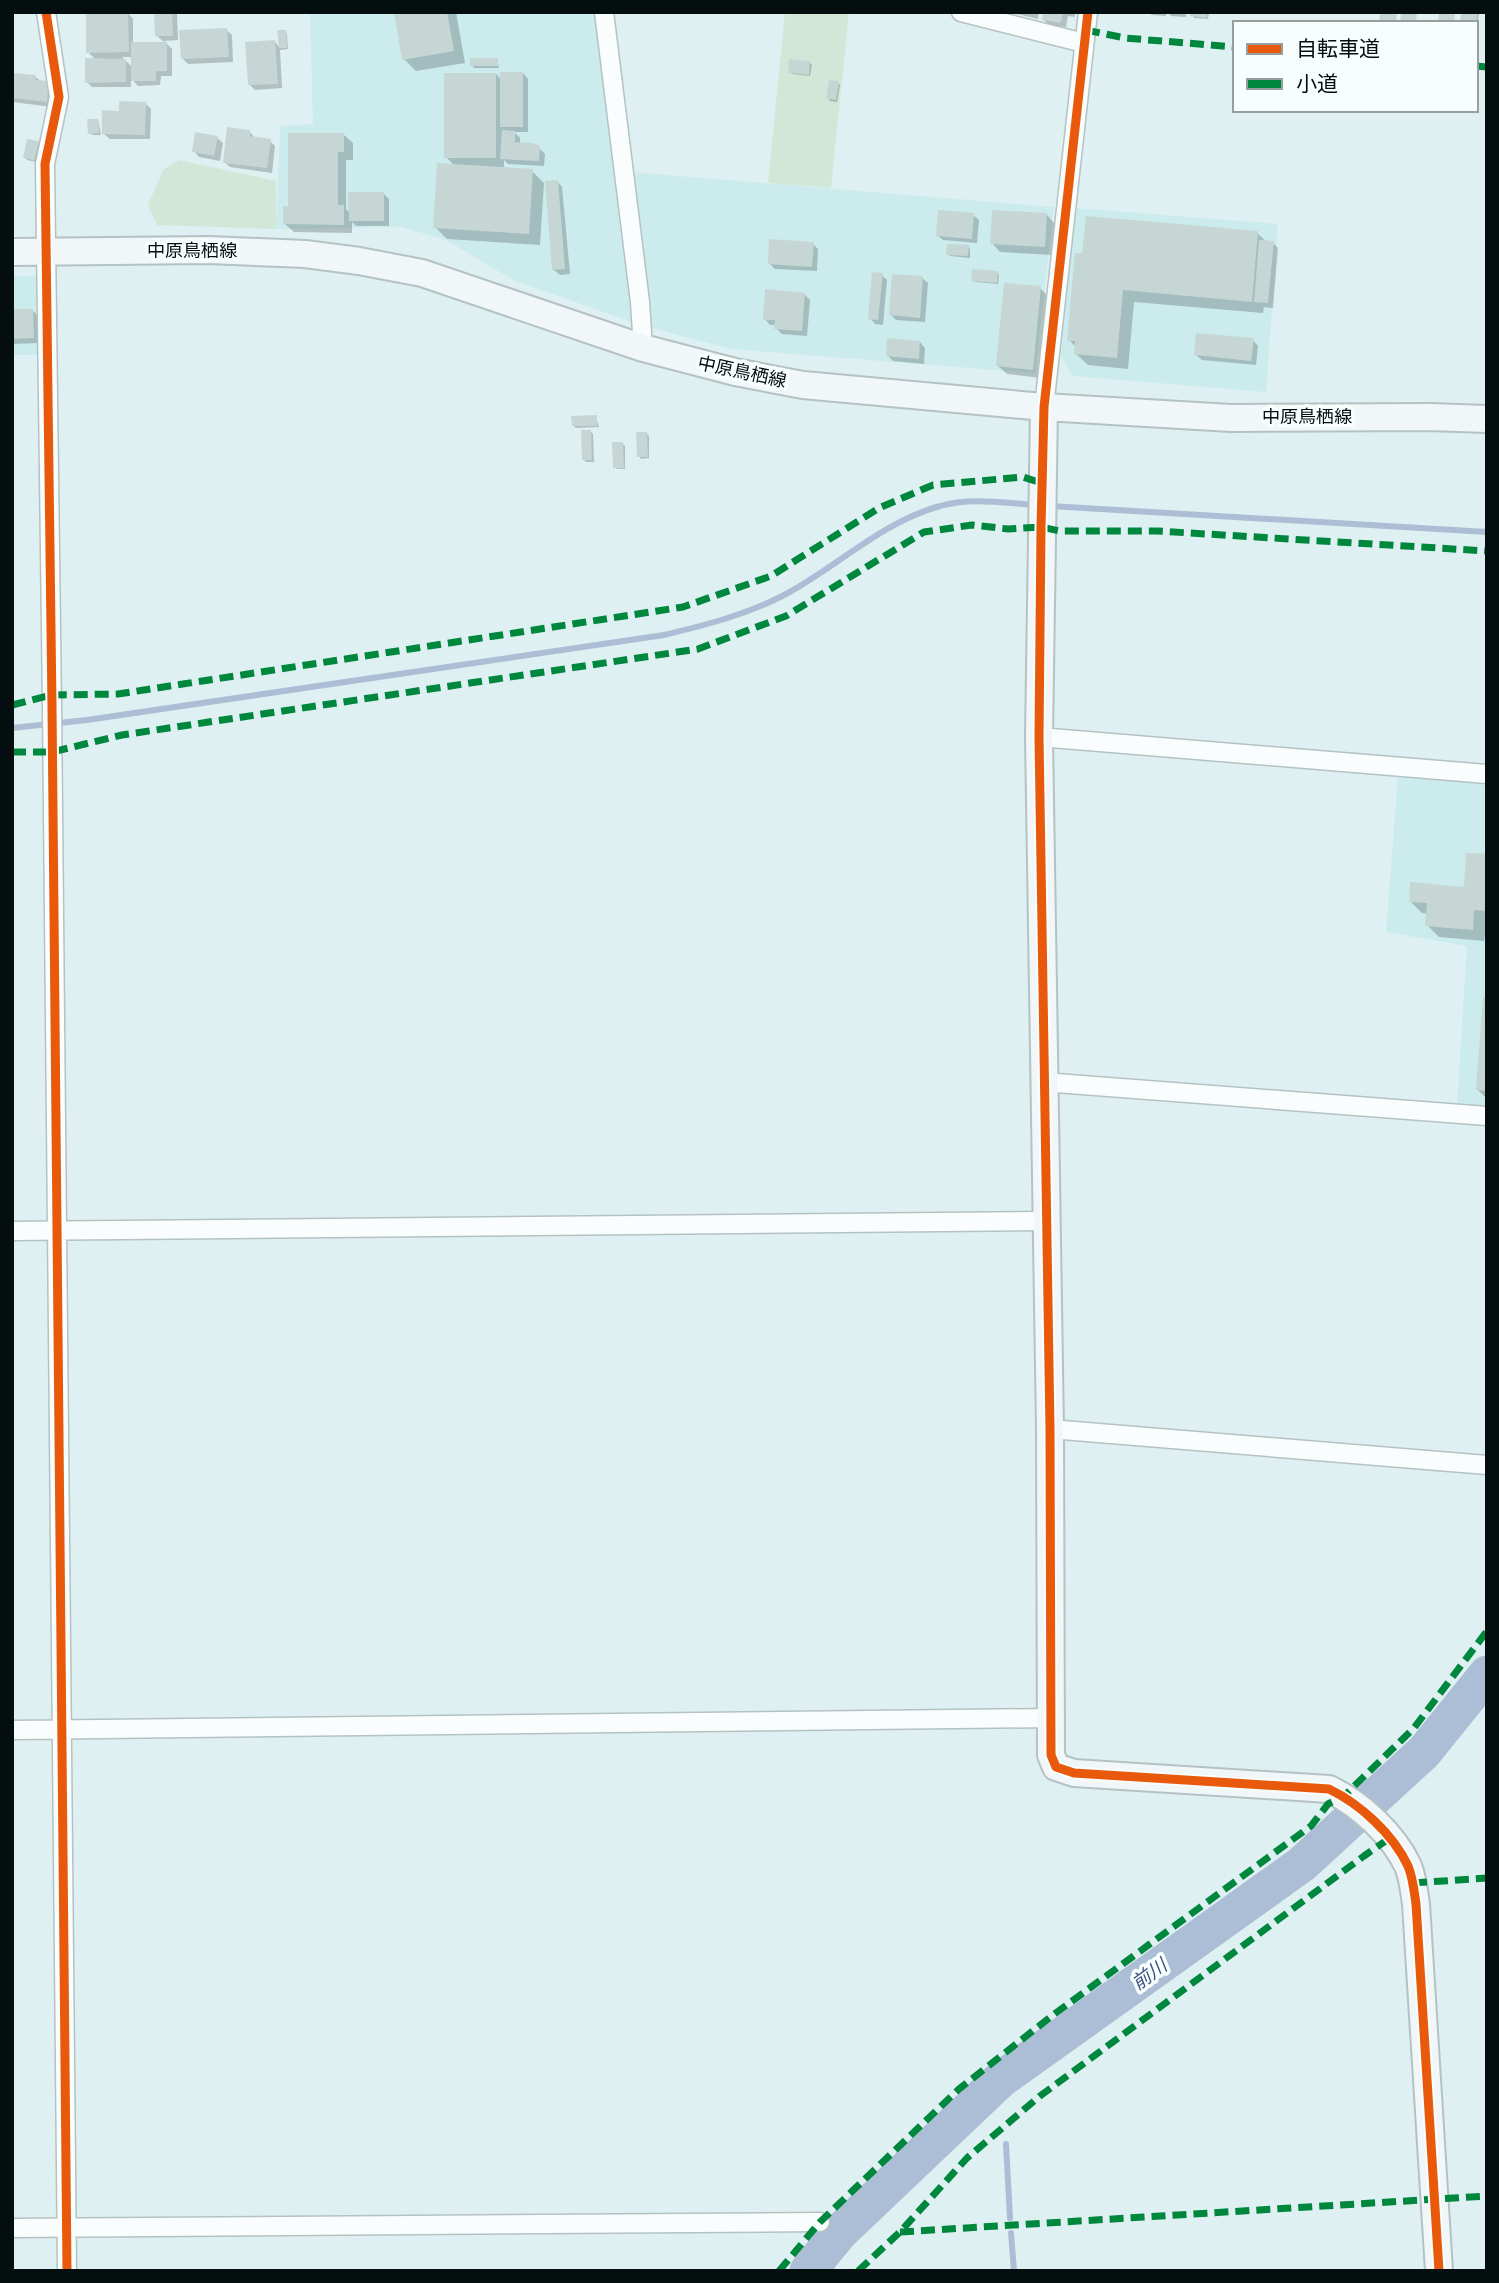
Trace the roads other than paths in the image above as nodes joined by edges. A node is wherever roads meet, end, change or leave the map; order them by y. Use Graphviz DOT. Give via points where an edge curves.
graph roads {
  1 [pos="46,12"];
  2 [pos="604,12"];
  3 [pos="961,12"];
  4 [pos="1088,12"];
  5 [pos="1084,43"];
  6 [pos="12,252"];
  7 [pos="46,252"];
  8 [pos="643,348"];
  9 [pos="1044,407"];
  10 [pos="1487,419"];
  11 [pos="1039,737"];
  12 [pos="1487,774"];
  13 [pos="1043,1082"];
  14 [pos="1487,1116"];
  15 [pos="1046,1221"];
  16 [pos="12,1231"];
  17 [pos="56,1231"];
  18 [pos="1050,1429"];
  19 [pos="1487,1465"];
  20 [pos="1050,1718"];
  21 [pos="12,1730"];
  22 [pos="62,1730"];
  23 [pos="820,2222"];
  24 [pos="66,2227"];
  25 [pos="12,2228"];
  26 [pos="67,2271"];
  27 [pos="1439,2271"];
  1 -- 7 [label="street" via="59,97 45,164"];
  2 -- 8 [label="street"];
  3 -- 5 [label="street"];
  4 -- 5 [label="street"];
  5 -- 9 [label="street"];
  6 -- 7 [label="street, 中原鳥栖線"];
  7 -- 8 [label="street, 中原鳥栖線" via="209,250 359,261 422,273"];
  7 -- 17 [label="street"];
  8 -- 9 [label="street, 中原鳥栖線" via="803,385"];
  9 -- 10 [label="street, 中原鳥栖線" via="1231,418"];
  9 -- 11 [label="street"];
  11 -- 12 [label="street"];
  11 -- 13 [label="street"];
  13 -- 14 [label="street"];
  13 -- 15 [label="street"];
  15 -- 17 [label="street"];
  15 -- 18 [label="street"];
  16 -- 17 [label="street"];
  17 -- 22 [label="street"];
  18 -- 19 [label="street"];
  18 -- 20 [label="street"];
  20 -- 22 [label="street"];
  20 -- 27 [label="street" via="1051,1755 1056,1766 1074,1773 1329,1789 1344,1796 1385,1832 1408,1866 1416,1904"];
  21 -- 22 [label="street"];
  22 -- 24 [label="street"];
  23 -- 24 [label="street"];
  24 -- 25 [label="street"];
  24 -- 26 [label="street"];
}
